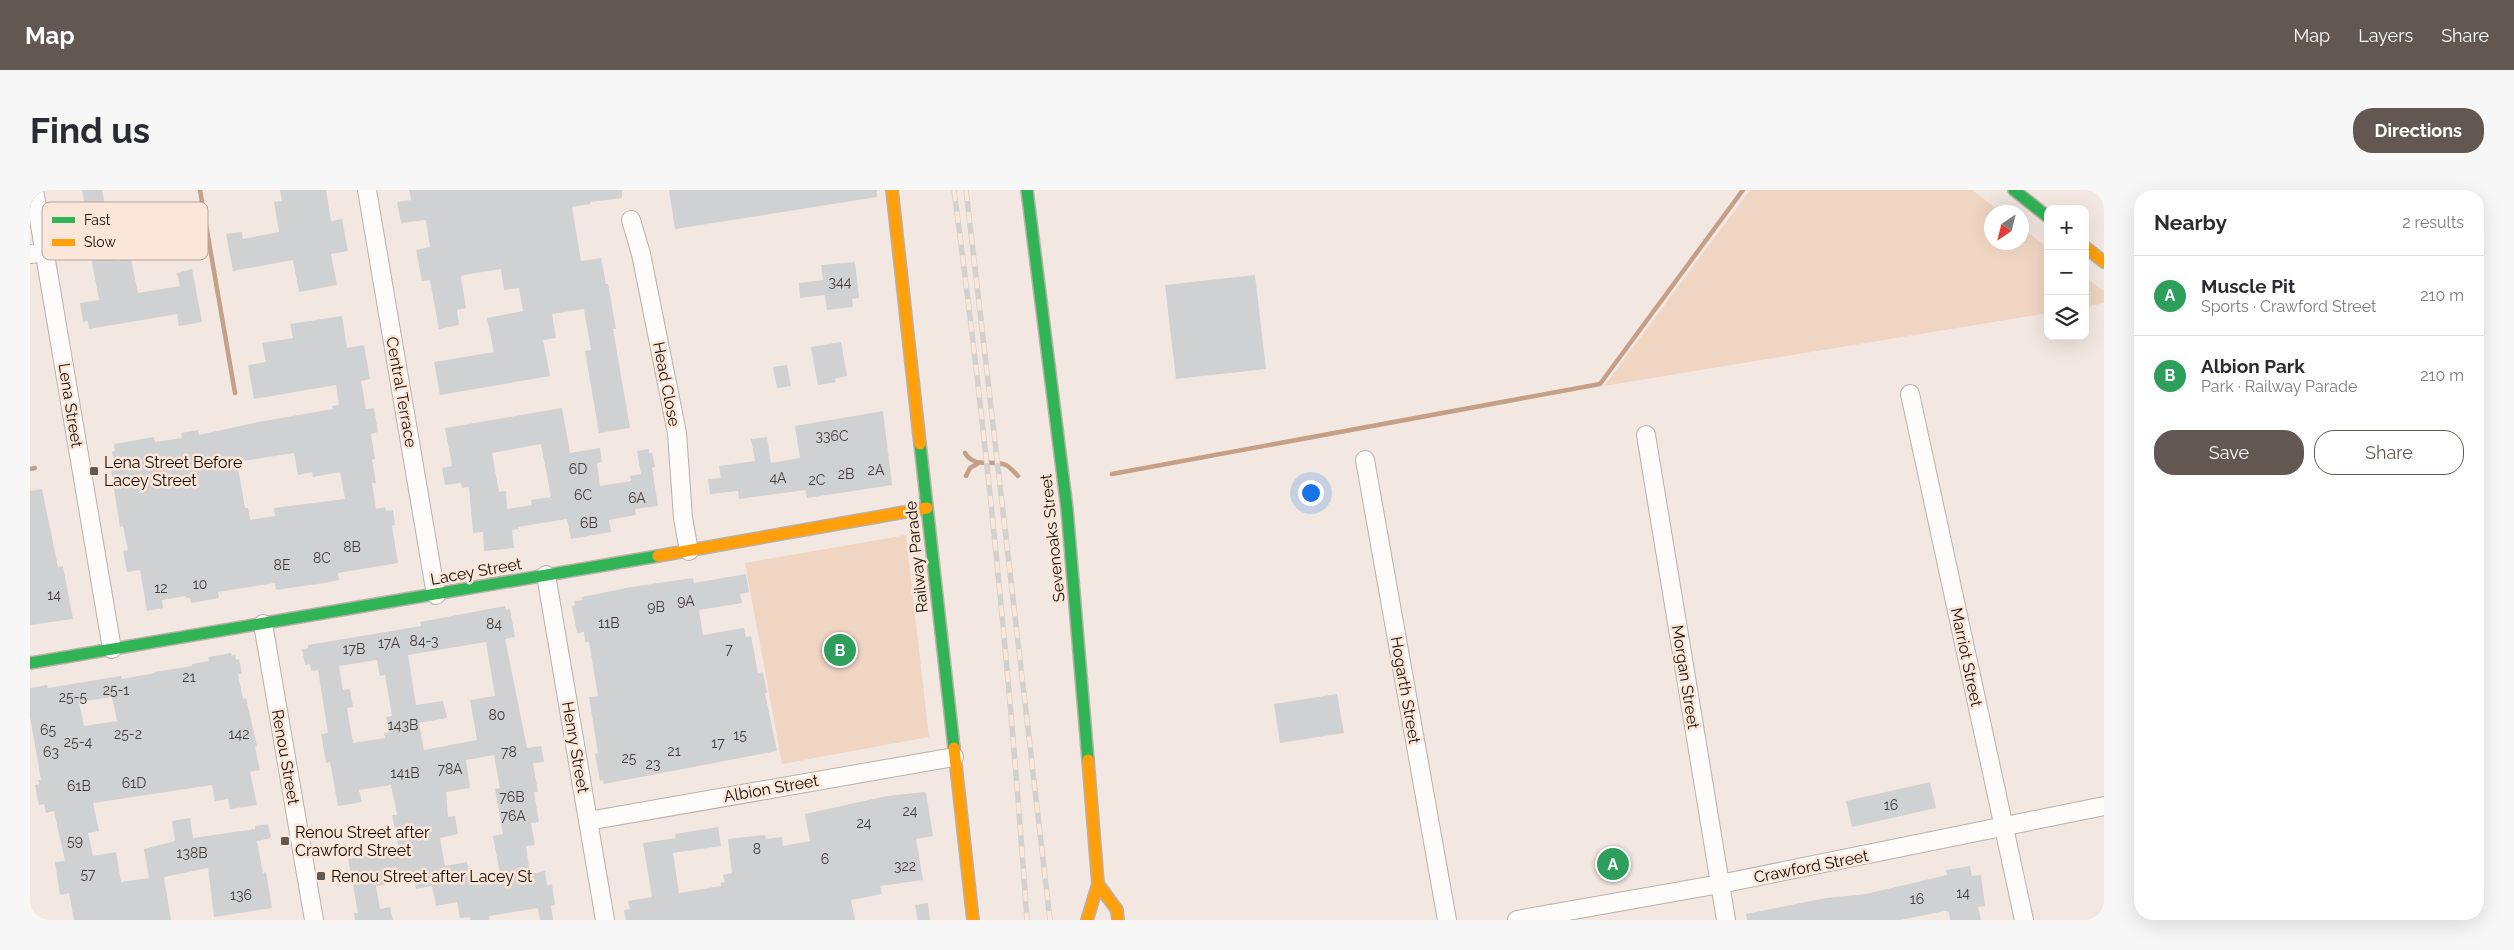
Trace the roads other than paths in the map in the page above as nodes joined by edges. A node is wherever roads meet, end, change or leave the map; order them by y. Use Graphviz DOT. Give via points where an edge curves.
graph roads {
  1 [pos="34,190"];
  2 [pos="367,190"];
  3 [pos="892,190"];
  4 [pos="1027,190"];
  5 [pos="2014,190"];
  6 [pos="2044,214"];
  7 [pos="631,220"];
  8 [pos="2089,250"];
  9 [pos="37,253"];
  10 [pos="2104,262"];
  11 [pos="1910,394"];
  12 [pos="1646,435"];
  13 [pos="1365,460"];
  14 [pos="927,508"];
  15 [pos="689,551"];
  16 [pos="546,575"];
  17 [pos="436,595"];
  18 [pos="263,624"];
  19 [pos="112,649"];
  20 [pos="30,663"];
  21 [pos="954,757"];
  22 [pos="2104,806"];
  23 [pos="588,821"];
  24 [pos="2003,828"];
  25 [pos="1098,884"];
  26 [pos="1720,884"];
  27 [pos="314,920"];
  28 [pos="605,920"];
  29 [pos="974,920"];
  30 [pos="1087,920"];
  31 [pos="1118,920"];
  32 [pos="1447,920"];
  33 [pos="1517,920"];
  34 [pos="1726,920"];
  35 [pos="2024,920"];
  1 -- 9 [label="street, Lena Street"];
  2 -- 17 [label="street, Central Terrace"];
  3 -- 14 [label="street, Railway Parade"];
  4 -- 25 [label="street, Sevenoaks Street" via="1067,509"];
  5 -- 6 [label="street"];
  7 -- 15 [label="street, Head Close" via="641,254 676,426 683,518"];
  8 -- 10 [label="street"];
  9 -- 19 [label="street, Lena Street"];
  11 -- 24 [label="street, Marriot Street"];
  12 -- 26 [label="street, Morgan Street"];
  13 -- 32 [label="street, Hogarth Street"];
  14 -- 15 [label="street, Lacey Street"];
  14 -- 21 [label="street, Railway Parade"];
  15 -- 16 [label="street, Lacey Street"];
  16 -- 17 [label="street, Lacey Street"];
  16 -- 23 [label="street, Henry Street"];
  17 -- 18 [label="street, Lacey Street"];
  18 -- 19 [label="street, Lacey Street"];
  18 -- 27 [label="street, Renou Street"];
  19 -- 20 [label="street, Lacey Street"];
  21 -- 23 [label="street, Albion Street"];
  21 -- 29 [label="street, Railway Parade"];
  22 -- 24 [label="street, Crawford Street"];
  23 -- 28 [label="street, Henry Street"];
  24 -- 26 [label="street, Crawford Street"];
  24 -- 35 [label="street, Marriot Street"];
  25 -- 30 [label="street, Sevenoaks Street"];
  25 -- 31 [label="street" via="1117,910"];
  26 -- 33 [label="street, Crawford Street"];
  26 -- 34 [label="street, Morgan Street"];
}
